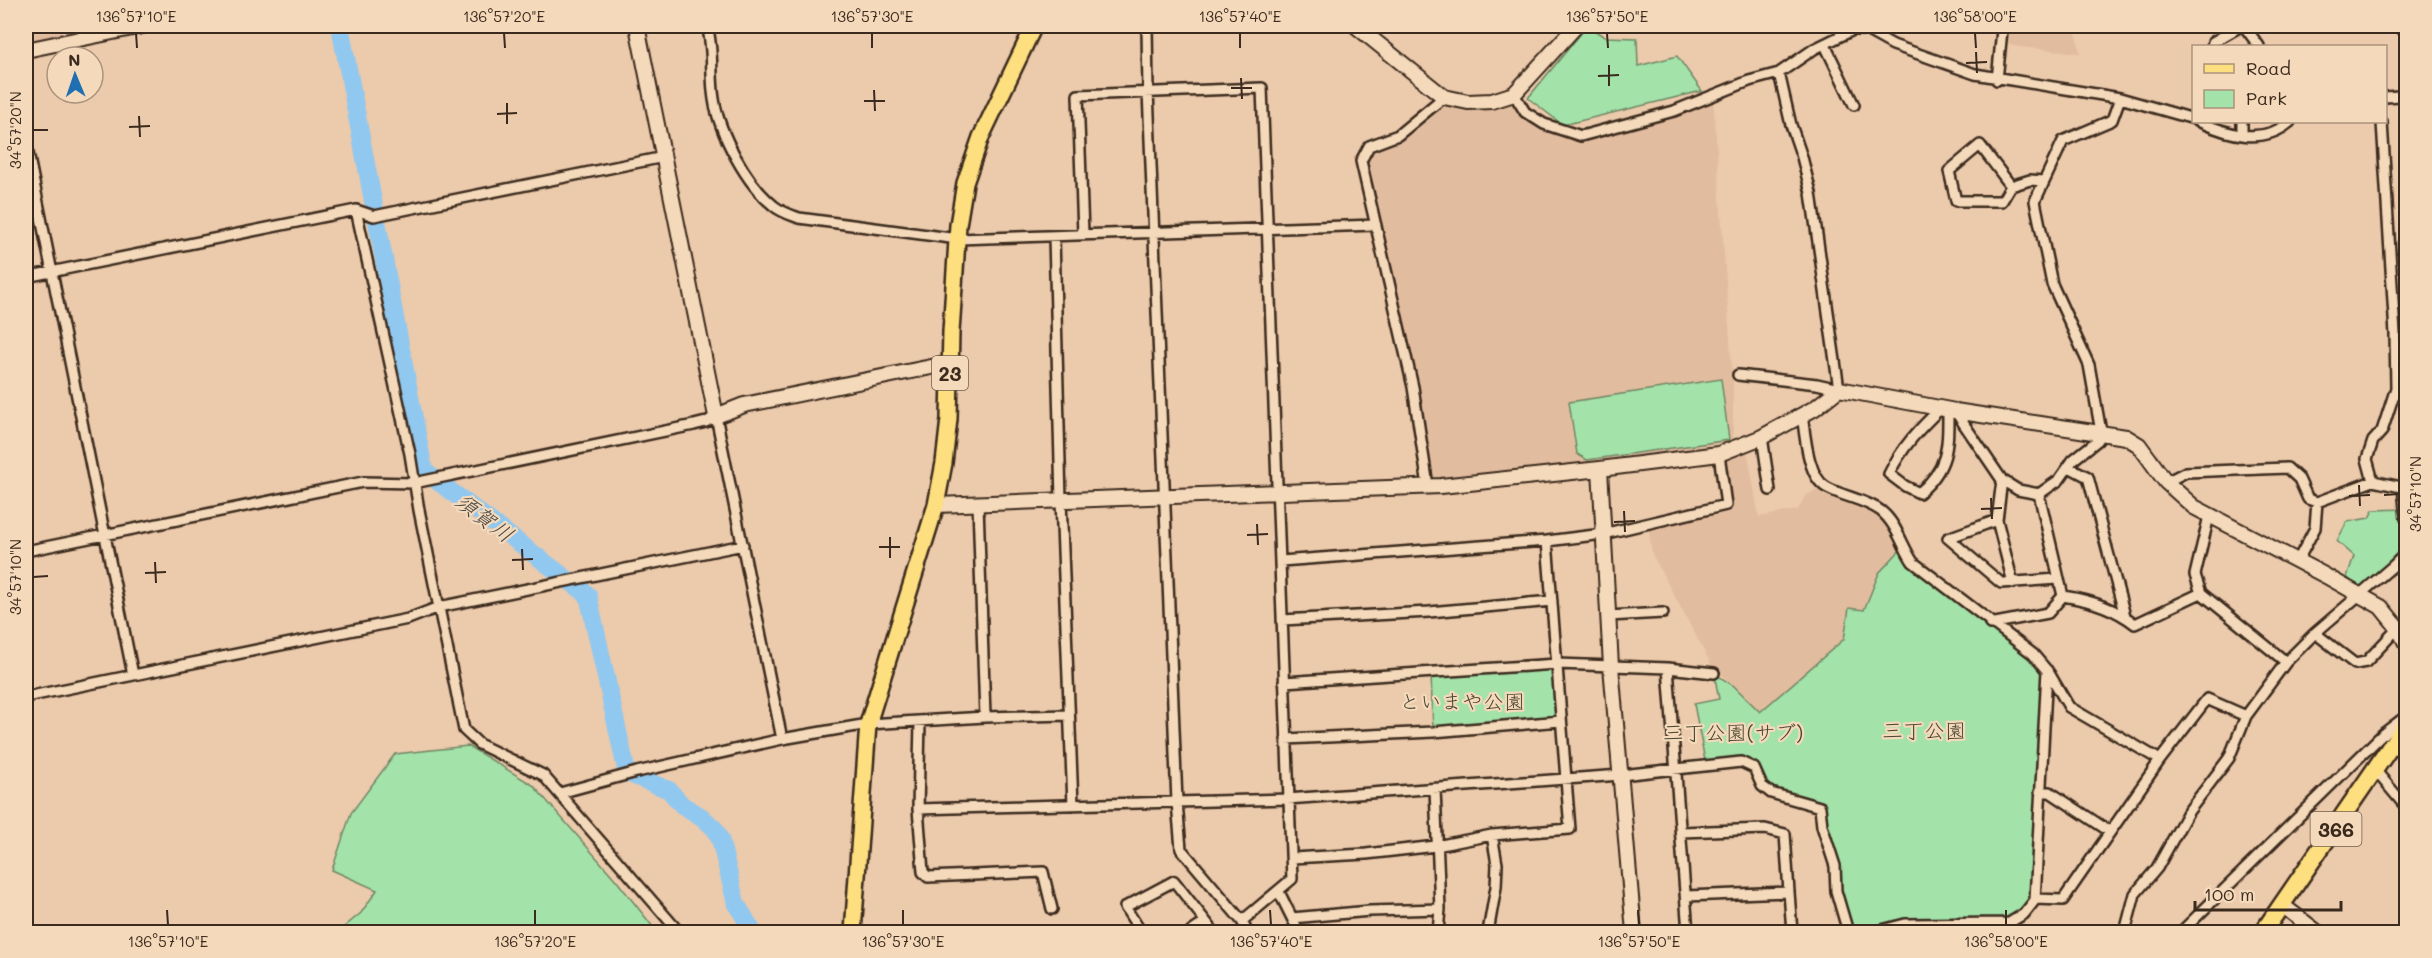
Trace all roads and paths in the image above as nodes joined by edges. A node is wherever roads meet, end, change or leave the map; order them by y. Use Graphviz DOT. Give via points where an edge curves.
graph roads {
  1 [pos="142,26"];
  2 [pos="637,26"];
  3 [pos="707,26"];
  4 [pos="1034,26"];
  5 [pos="1147,26"];
  6 [pos="1356,26"];
  7 [pos="1576,26"];
  8 [pos="2001,26"];
  9 [pos="2243,26"];
  10 [pos="2399,26"];
  11 [pos="1851,28"];
  12 [pos="1869,28"];
  13 [pos="2406,33"];
  14 [pos="1825,45"];
  15 [pos="2212,45"];
  16 [pos="2258,45"];
  17 [pos="26,50"];
  18 [pos="1779,73"];
  19 [pos="1997,80"];
  20 [pos="1148,91"];
  21 [pos="1514,94"];
  22 [pos="1444,97"];
  23 [pos="2387,97"];
  24 [pos="2120,98"];
  25 [pos="2406,100"];
  26 [pos="1854,105"];
  27 [pos="2192,119"];
  28 [pos="2202,123"];
  29 [pos="2242,123"];
  30 [pos="2289,123"];
  31 [pos="2382,123"];
  32 [pos="2242,134"];
  33 [pos="26,143"];
  34 [pos="664,157"];
  35 [pos="2044,181"];
  36 [pos="2011,186"];
  37 [pos="356,210"];
  38 [pos="1376,225"];
  39 [pos="1266,230"];
  40 [pos="1155,233"];
  41 [pos="1083,234"];
  42 [pos="1054,237"];
  43 [pos="958,239"];
  44 [pos="51,271"];
  45 [pos="26,277"];
  46 [pos="2395,334"];
  47 [pos="2406,334"];
  48 [pos="951,363"];
  49 [pos="1738,375"];
  50 [pos="1839,389"];
  51 [pos="1948,410"];
  52 [pos="1802,414"];
  53 [pos="716,416"];
  54 [pos="2101,432"];
  55 [pos="1762,437"];
  56 [pos="1719,454"];
  57 [pos="2069,467"];
  58 [pos="1600,469"];
  59 [pos="2002,480"];
  60 [pos="2373,481"];
  61 [pos="2166,482"];
  62 [pos="414,483"];
  63 [pos="1428,486"];
  64 [pos="2405,488"];
  65 [pos="1770,490"];
  66 [pos="1278,492"];
  67 [pos="2039,494"];
  68 [pos="1166,496"];
  69 [pos="1061,500"];
  70 [pos="2317,502"];
  71 [pos="978,504"];
  72 [pos="936,505"];
  73 [pos="2209,516"];
  74 [pos="2406,518"];
  75 [pos="1997,520"];
  76 [pos="1603,534"];
  77 [pos="105,535"];
  78 [pos="1547,541"];
  79 [pos="744,545"];
  80 [pos="2406,547"];
  81 [pos="26,551"];
  82 [pos="1281,561"];
  83 [pos="2297,561"];
  84 [pos="2058,579"];
  85 [pos="2013,583"];
  86 [pos="2201,593"];
  87 [pos="2360,595"];
  88 [pos="2063,596"];
  89 [pos="1552,601"];
  90 [pos="438,607"];
  91 [pos="1663,613"];
  92 [pos="1608,616"];
  93 [pos="2125,616"];
  94 [pos="1282,620"];
  95 [pos="1990,624"];
  96 [pos="2398,628"];
  97 [pos="2315,633"];
  98 [pos="2406,643"];
  99 [pos="2286,662"];
  100 [pos="1557,664"];
  101 [pos="1611,666"];
  102 [pos="1668,668"];
  103 [pos="2047,670"];
  104 [pos="1714,673"];
  105 [pos="133,675"];
  106 [pos="1284,682"];
  107 [pos="26,697"];
  108 [pos="1069,715"];
  109 [pos="2246,716"];
  110 [pos="2406,716"];
  111 [pos="985,717"];
  112 [pos="1561,721"];
  113 [pos="920,722"];
  114 [pos="868,724"];
  115 [pos="2406,724"];
  116 [pos="782,739"];
  117 [pos="1286,739"];
  118 [pos="2160,760"];
  119 [pos="1676,770"];
  120 [pos="2375,770"];
  121 [pos="1621,775"];
  122 [pos="1566,779"];
  123 [pos="1435,789"];
  124 [pos="2040,792"];
  125 [pos="560,793"];
  126 [pos="1287,799"];
  127 [pos="1177,802"];
  128 [pos="1072,805"];
  129 [pos="2406,807"];
  130 [pos="918,809"];
  131 [pos="2109,831"];
  132 [pos="1681,832"];
  133 [pos="1492,835"];
  134 [pos="1436,846"];
  135 [pos="1292,858"];
  136 [pos="1279,892"];
  137 [pos="1790,892"];
  138 [pos="1686,896"];
  139 [pos="2035,899"];
  140 [pos="2282,905"];
  141 [pos="1052,909"];
  142 [pos="1440,909"];
  143 [pos="1292,918"];
  144 [pos="1242,921"];
  145 [pos="1206,922"];
  146 [pos="1966,928"];
  147 [pos="679,933"];
  148 [pos="853,933"];
  149 [pos="1142,933"];
  150 [pos="1191,933"];
  151 [pos="1214,933"];
  152 [pos="1247,933"];
  153 [pos="1299,933"];
  154 [pos="1438,933"];
  155 [pos="1488,933"];
  156 [pos="1634,933"];
  157 [pos="1688,933"];
  158 [pos="1792,933"];
  159 [pos="1848,933"];
  160 [pos="1874,933"];
  161 [pos="2125,933"];
  162 [pos="2181,933"];
  163 [pos="2263,933"];
  164 [pos="2317,933"];
  1 -- 17 [label="street"];
  2 -- 34 [label="street"];
  3 -- 43 [label="street" via="714,100 722,126 734,154 757,189 775,207 799,218"];
  4 -- 43 [label="main road, 23" via="981,137 965,183"];
  5 -- 20 [label="street"];
  6 -- 22 [label="street"];
  7 -- 21 [label="street"];
  8 -- 19 [label="street"];
  9 -- 15 [label="street"];
  9 -- 16 [label="street"];
  10 -- 13 [label="street"];
  11 -- 12 [label="street"];
  11 -- 14 [label="street"];
  12 -- 19 [label="street" via="1893,45"];
  14 -- 18 [label="street"];
  14 -- 26 [label="street"];
  18 -- 21 [label="street" via="1674,111 1581,136 1544,124 1525,112"];
  18 -- 50 [label="street" via="1811,193"];
  19 -- 24 [label="street"];
  20 -- 39 [label="street" via="1262,88"];
  20 -- 40 [label="street"];
  20 -- 41 [label="street" via="1078,95"];
  21 -- 22 [label="street" via="1492,101"];
  22 -- 38 [label="street" via="1398,135 1369,146 1361,161"];
  23 -- 25 [label="street"];
  24 -- 27 [label="street"];
  24 -- 35 [label="street" via="2112,120 2063,141"];
  28 -- 32 [label="street" via="2225,134"];
  29 -- 32 [label="street"];
  30 -- 32 [label="street" via="2280,130 2253,136"];
  31 -- 46 [label="street"];
  33 -- 44 [label="street"];
  34 -- 37 [label="street" via="374,216"];
  34 -- 53 [label="street"];
  35 -- 36 [label="street" via="2030,180"];
  35 -- 54 [label="street" via="2035,201 2052,284 2089,365"];
  36 -- 36 [label="street" via="1980,145 1949,171 1956,201 2002,201"];
  37 -- 44 [label="street"];
  37 -- 62 [label="street"];
  38 -- 39 [label="street"];
  38 -- 63 [label="street" via="1413,387"];
  39 -- 40 [label="street"];
  39 -- 66 [label="street"];
  40 -- 41 [label="street"];
  40 -- 68 [label="street"];
  41 -- 42 [label="street"];
  42 -- 43 [label="street"];
  42 -- 69 [label="street"];
  43 -- 48 [label="main road, 23"];
  44 -- 45 [label="street"];
  44 -- 77 [label="street"];
  46 -- 47 [label="street"];
  46 -- 60 [label="street" via="2396,388 2382,431 2373,441 2367,459"];
  48 -- 53 [label="street" via="744,405"];
  48 -- 72 [label="main road, 23" via="949,420"];
  49 -- 50 [label="street"];
  50 -- 51 [label="street"];
  50 -- 52 [label="street"];
  51 -- 51 [label="street" via="1912,436 1889,474 1919,493 1934,481 1944,462"];
  51 -- 54 [label="street"];
  51 -- 59 [label="street"];
  52 -- 55 [label="street"];
  52 -- 95 [label="street" via="1810,465 1824,486 1881,512 1913,562"];
  53 -- 62 [label="street" via="694,425"];
  53 -- 79 [label="street"];
  54 -- 57 [label="street" via="2098,440"];
  54 -- 61 [label="street" via="2126,437 2139,446"];
  55 -- 56 [label="street"];
  55 -- 65 [label="street"];
  56 -- 58 [label="street"];
  56 -- 76 [label="street" via="1726,505"];
  57 -- 67 [label="street"];
  57 -- 93 [label="street" via="2088,477"];
  58 -- 63 [label="street"];
  58 -- 76 [label="street"];
  59 -- 67 [label="street" via="2018,490"];
  59 -- 75 [label="street"];
  60 -- 64 [label="street"];
  60 -- 70 [label="street"];
  61 -- 70 [label="street" via="2186,472 2287,468 2299,479 2308,499"];
  61 -- 73 [label="street"];
  62 -- 77 [label="street" via="363,482"];
  62 -- 90 [label="street"];
  63 -- 66 [label="street"];
  64 -- 74 [label="street"];
  66 -- 68 [label="street"];
  66 -- 82 [label="street"];
  67 -- 84 [label="street"];
  68 -- 69 [label="street"];
  68 -- 127 [label="street"];
  69 -- 71 [label="street"];
  69 -- 108 [label="street"];
  70 -- 83 [label="street" via="2314,528"];
  71 -- 72 [label="street"];
  71 -- 111 [label="street"];
  72 -- 114 [label="main road, 23"];
  73 -- 83 [label="street"];
  73 -- 86 [label="street" via="2195,575"];
  75 -- 85 [label="street"];
  75 -- 85 [label="street" via="1948,538 2001,583"];
  76 -- 78 [label="street"];
  76 -- 92 [label="street"];
  77 -- 81 [label="street"];
  77 -- 105 [label="street"];
  78 -- 82 [label="street"];
  78 -- 89 [label="street"];
  79 -- 90 [label="street"];
  79 -- 116 [label="street"];
  80 -- 87 [label="street" via="2404,555"];
  82 -- 94 [label="street"];
  83 -- 87 [label="street"];
  84 -- 85 [label="street"];
  84 -- 88 [label="street"];
  86 -- 93 [label="street" via="2135,624"];
  86 -- 99 [label="street"];
  87 -- 96 [label="street" via="2381,607"];
  87 -- 97 [label="street"];
  88 -- 93 [label="street"];
  88 -- 95 [label="street" via="2048,614"];
  89 -- 94 [label="street"];
  89 -- 100 [label="street"];
  90 -- 105 [label="street" via="408,619"];
  90 -- 125 [label="street" via="465,730 479,744 543,775"];
  91 -- 92 [label="street"];
  92 -- 101 [label="street"];
  94 -- 106 [label="street"];
  95 -- 103 [label="street" via="2033,654"];
  96 -- 97 [label="street" via="2366,662 2355,664"];
  96 -- 98 [label="street"];
  97 -- 99 [label="street"];
  99 -- 109 [label="street"];
  100 -- 101 [label="street"];
  100 -- 106 [label="street"];
  100 -- 112 [label="street"];
  101 -- 102 [label="street"];
  101 -- 121 [label="street"];
  102 -- 104 [label="street"];
  102 -- 119 [label="street"];
  103 -- 118 [label="street" via="2069,707"];
  103 -- 124 [label="street"];
  105 -- 107 [label="street"];
  106 -- 117 [label="street"];
  108 -- 111 [label="street"];
  108 -- 128 [label="street"];
  109 -- 118 [label="street" via="2207,699"];
  109 -- 161 [label="street" via="2229,758 2188,812 2157,868 2135,894"];
  110 -- 162 [label="street" via="2384,733"];
  111 -- 113 [label="street"];
  112 -- 117 [label="street"];
  112 -- 122 [label="street"];
  113 -- 114 [label="street"];
  113 -- 130 [label="street"];
  114 -- 116 [label="street"];
  114 -- 148 [label="main road, 23"];
  115 -- 120 [label="highway, 366"];
  116 -- 125 [label="street"];
  117 -- 126 [label="street"];
  118 -- 131 [label="street"];
  119 -- 121 [label="street"];
  119 -- 132 [label="street"];
  119 -- 159 [label="street" via="1741,762 1754,768 1762,786 1771,793 1820,807"];
  120 -- 129 [label="street"];
  120 -- 140 [label="highway, 366"];
  121 -- 122 [label="street"];
  121 -- 156 [label="street"];
  122 -- 123 [label="street"];
  122 -- 133 [label="street" via="1570,829"];
  123 -- 126 [label="street"];
  123 -- 134 [label="street"];
  124 -- 131 [label="street" via="2050,792"];
  124 -- 139 [label="street"];
  125 -- 147 [label="street"];
  126 -- 127 [label="street"];
  126 -- 135 [label="street"];
  127 -- 128 [label="street"];
  127 -- 144 [label="street" via="1181,849"];
  128 -- 130 [label="street"];
  130 -- 141 [label="street" via="923,872 928,877 1043,872"];
  131 -- 139 [label="street" via="2063,900"];
  132 -- 137 [label="street" via="1765,829 1785,834"];
  132 -- 138 [label="street"];
  133 -- 134 [label="street"];
  133 -- 155 [label="street" via="1497,864"];
  134 -- 135 [label="street"];
  134 -- 142 [label="street"];
  135 -- 136 [label="street" via="1292,879"];
  136 -- 143 [label="street"];
  136 -- 144 [label="street"];
  137 -- 138 [label="street"];
  137 -- 158 [label="street"];
  138 -- 157 [label="street"];
  139 -- 146 [label="street" via="2024,914 2009,923"];
  140 -- 163 [label="highway, 366"];
  140 -- 164 [label="street"];
  142 -- 143 [label="street"];
  142 -- 154 [label="street"];
  143 -- 153 [label="street"];
  144 -- 152 [label="street"];
  145 -- 149 [label="street" via="1174,881 1125,908"];
  145 -- 150 [label="street"];
  145 -- 151 [label="street"];
  146 -- 160 [label="street" via="1905,924"];
}
